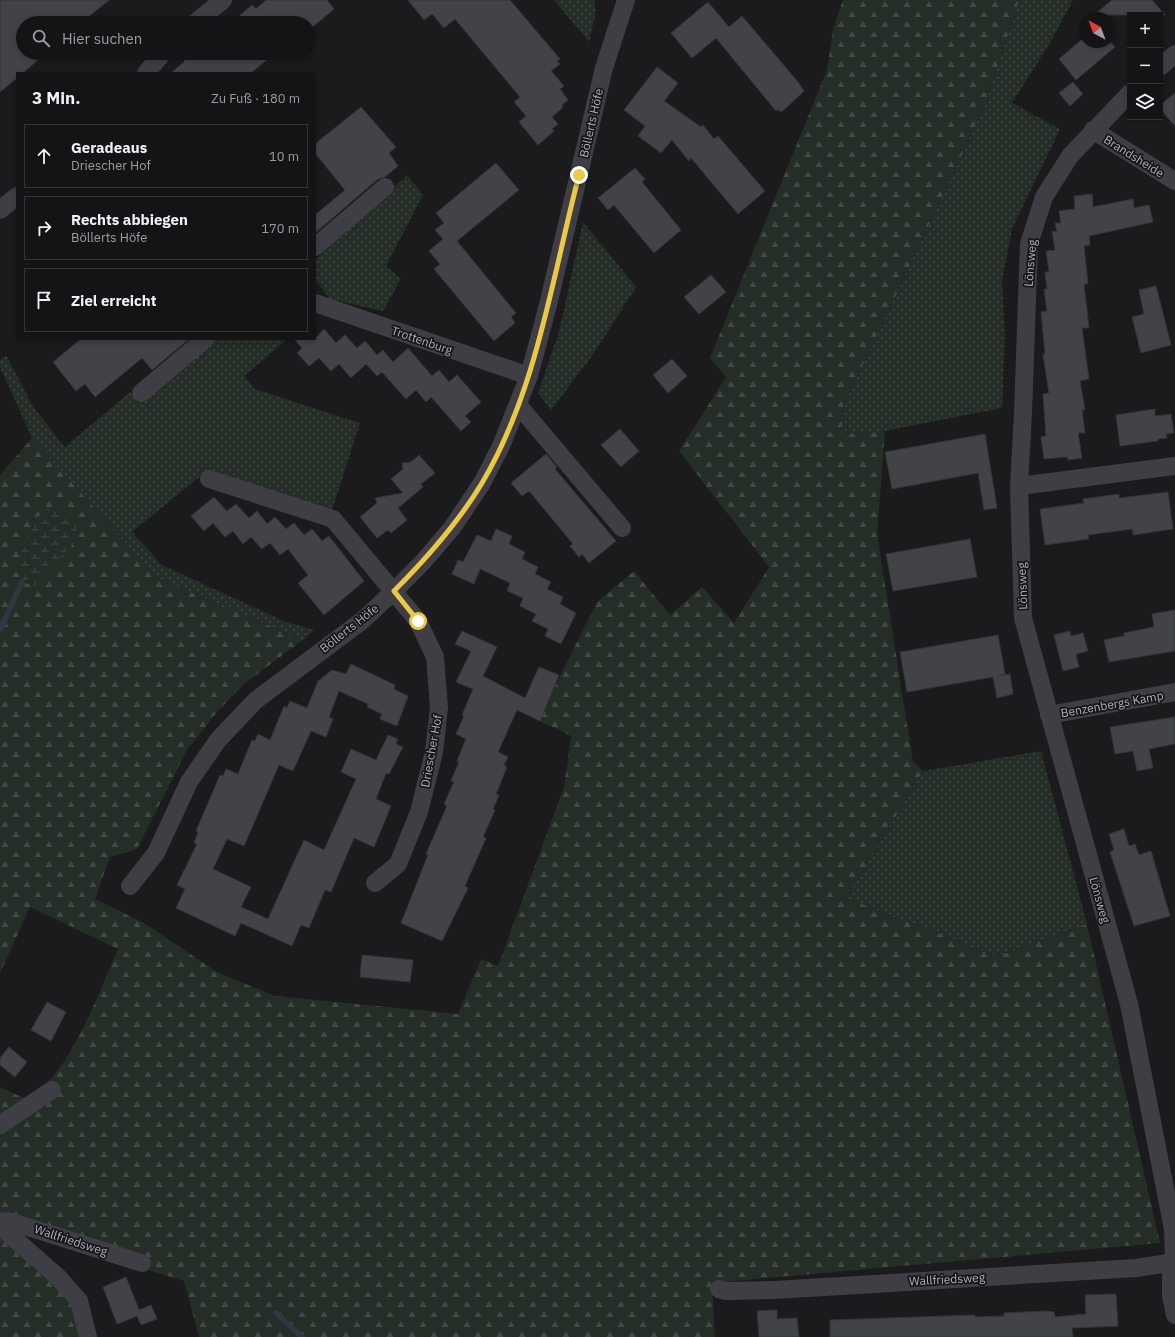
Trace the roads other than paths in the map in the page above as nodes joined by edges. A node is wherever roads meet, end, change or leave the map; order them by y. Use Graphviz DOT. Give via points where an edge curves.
graph roads {
  1 [pos="223,0"];
  2 [pos="626,0"];
  3 [pos="204,16"];
  4 [pos="1175,54"];
  5 [pos="157,60"];
  6 [pos="1163,64"];
  7 [pos="147,72"];
  8 [pos="1127,96"];
  9 [pos="1093,130"];
  10 [pos="1175,182"];
  11 [pos="385,187"];
  12 [pos="16,197"];
  13 [pos="0,210"];
  14 [pos="316,246"];
  15 [pos="316,304"];
  16 [pos="205,340"];
  17 [pos="529,376"];
  18 [pos="141,393"];
  19 [pos="518,406"];
  20 [pos="1175,466"];
  21 [pos="209,479"];
  22 [pos="1018,486"];
  23 [pos="622,528"];
  24 [pos="394,591"];
  25 [pos="1175,692"];
  26 [pos="1050,715"];
  27 [pos="375,883"];
  28 [pos="130,886"];
  29 [pos="52,1090"];
  30 [pos="0,1125"];
  31 [pos="0,1221"];
  32 [pos="0,1226"];
  33 [pos="1174,1262"];
  34 [pos="142,1263"];
  35 [pos="718,1289"];
  36 [pos="1175,1315"];
  37 [pos="88,1337"];
  1 -- 3 [label="street"];
  2 -- 17 [label="street, Böllerts Höfe" via="604,68"];
  4 -- 6 [label="street"];
  5 -- 7 [label="street"];
  8 -- 9 [label="street, Lönsweg"];
  9 -- 10 [label="street, Brandsheide"];
  9 -- 22 [label="street, Lönsweg" via="1070,156 1044,197 1029,244 1024,413"];
  11 -- 14 [label="street"];
  12 -- 13 [label="street"];
  15 -- 17 [label="street, Trottenburg"];
  16 -- 18 [label="street"];
  17 -- 19 [label="street, Böllerts Höfe"];
  19 -- 23 [label="street"];
  19 -- 24 [label="street, Böllerts Höfe" via="478,490 452,528"];
  20 -- 22 [label="street"];
  21 -- 24 [label="street, Driescher Hof" via="333,519"];
  22 -- 26 [label="street, Lönsweg" via="1023,618"];
  24 -- 27 [label="street, Driescher Hof" via="418,621 435,657 439,708 434,752 419,812 398,864"];
  24 -- 28 [label="street, Böllerts Höfe" via="363,620 256,700 218,740 189,782 156,853"];
  25 -- 26 [label="street, Benzenbergs Kamp"];
  26 -- 33 [label="street, Lönsweg" via="1129,1004 1173,1229"];
  29 -- 30 [label="street"];
  31 -- 34 [label="street, Wallfriedsweg" via="12,1222"];
  32 -- 37 [label="street" via="59,1278 79,1301"];
  33 -- 35 [label="street, Wallfriedsweg" via="1128,1268 774,1290"];
  33 -- 36 [label="street, Lönsweg" via="1171,1296"];
}
